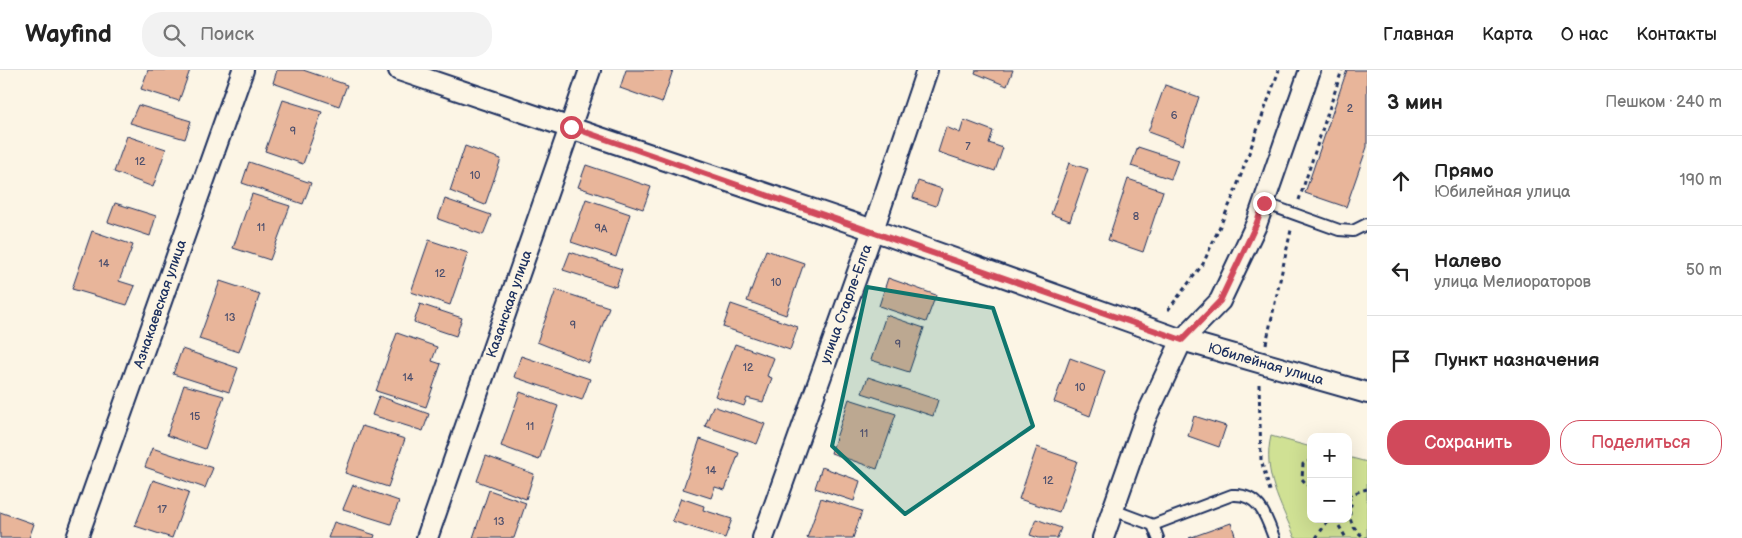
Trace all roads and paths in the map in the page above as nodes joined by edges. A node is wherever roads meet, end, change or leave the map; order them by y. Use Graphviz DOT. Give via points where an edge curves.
graph roads {
  1 [pos="243,70"];
  2 [pos="399,70"];
  3 [pos="590,70"];
  4 [pos="927,70"];
  5 [pos="1279,70"];
  6 [pos="1310,70"];
  7 [pos="1342,70"];
  8 [pos="571,127"];
  9 [pos="1264,203"];
  10 [pos="1294,214"];
  11 [pos="1367,224"];
  12 [pos="873,230"];
  13 [pos="1168,310"];
  14 [pos="1182,340"];
  15 [pos="1367,393"];
  16 [pos="1307,462"];
  17 [pos="1307,485"];
  18 [pos="1367,489"];
  19 [pos="1352,495"];
  20 [pos="1113,510"];
  21 [pos="1326,523"];
  22 [pos="1337,523"];
  23 [pos="1352,523"];
  24 [pos="1153,525"];
  25 [pos="77,538"];
  26 [pos="427,538"];
  27 [pos="763,538"];
  28 [pos="1103,538"];
  29 [pos="1158,538"];
  30 [pos="1274,538"];
  31 [pos="1316,538"];
  32 [pos="1346,538"];
  33 [pos="1366,538"];
  1 -- 25 [label="street, Азнакаевская улица"];
  2 -- 8 [label="street, Юбилейная улица"];
  3 -- 8 [label="street, Казанская улица"];
  4 -- 12 [label="street, улица Старле-Елга"];
  5 -- 13 [label="path" via="1233,197 1203,264"];
  6 -- 9 [label="street"];
  7 -- 10 [label="path"];
  8 -- 12 [label="street, Юбилейная улица"];
  8 -- 26 [label="street, Казанская улица"];
  9 -- 10 [label="lane"];
  9 -- 14 [label="street" via="1220,301"];
  10 -- 11 [label="lane" via="1338,230 1353,231"];
  12 -- 14 [label="street, Юбилейная улица"];
  12 -- 27 [label="street, улица Старле-Елга"];
  14 -- 15 [label="street, Юбилейная улица"];
  14 -- 20 [label="street" via="1145,419"];
  16 -- 17 [label="path" via="1303,464 1302,479"];
  18 -- 19 [label="path"];
  20 -- 24 [label="lane"];
  20 -- 28 [label="street"];
  21 -- 31 [label="path"];
  22 -- 32 [label="path"];
  23 -- 33 [label="path" via="1357,533"];
  24 -- 29 [label="lane"];
  24 -- 30 [label="lane" via="1232,495 1242,495 1260,506"];
}
